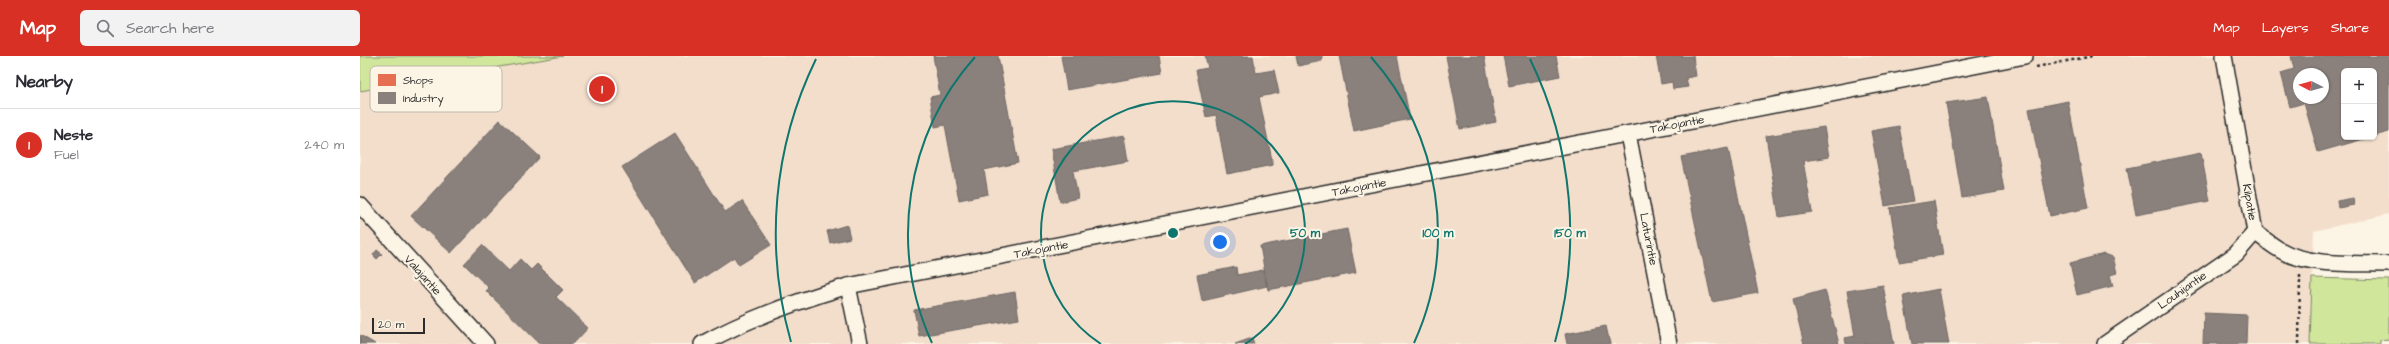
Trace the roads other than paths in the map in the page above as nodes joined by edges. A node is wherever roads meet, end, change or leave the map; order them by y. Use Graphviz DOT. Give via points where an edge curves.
graph roads {
  1 [pos="2025,56"];
  2 [pos="2224,56"];
  3 [pos="1628,134"];
  4 [pos="360,205"];
  5 [pos="2255,232"];
  6 [pos="2389,264"];
  7 [pos="848,286"];
  8 [pos="486,344"];
  9 [pos="702,344"];
  10 [pos="860,344"];
  11 [pos="1669,344"];
  12 [pos="2105,344"];
  1 -- 3 [label="street, Takojantie"];
  2 -- 5 [label="street, Kilpatie"];
  3 -- 7 [label="street, Takojantie"];
  3 -- 11 [label="street, Laturintie"];
  4 -- 8 [label="street, Valajantie"];
  5 -- 6 [label="street, Kilpatie" via="2280,251 2300,258 2326,262"];
  5 -- 12 [label="street, Louhijantie" via="2236,254"];
  7 -- 9 [label="street, Takojantie" via="791,303 733,327"];
  7 -- 10 [label="street"];
}
